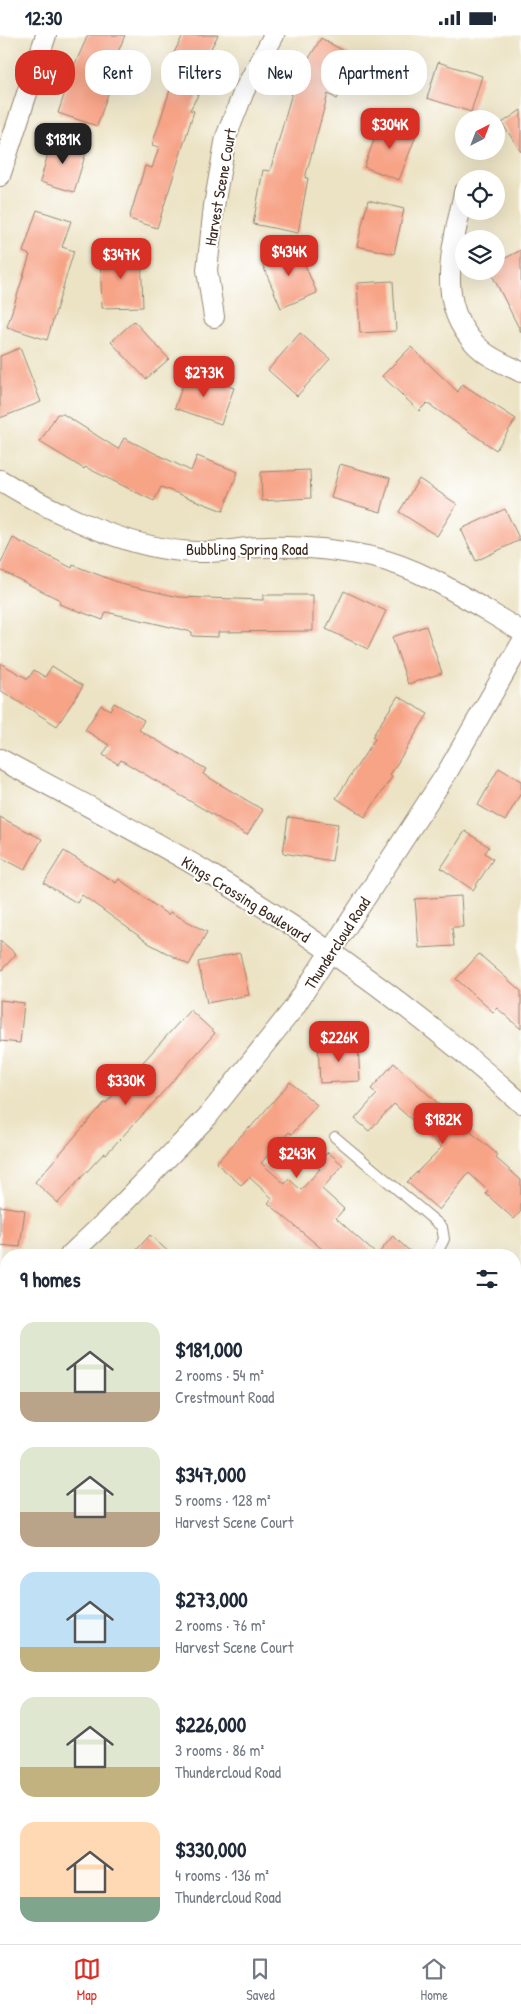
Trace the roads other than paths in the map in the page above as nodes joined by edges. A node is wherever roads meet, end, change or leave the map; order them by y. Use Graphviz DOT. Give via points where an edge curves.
graph roads {
  1 [pos="46,35"];
  2 [pos="274,35"];
  3 [pos="0,176"];
  4 [pos="458,220"];
  5 [pos="214,317"];
  6 [pos="521,373"];
  7 [pos="0,480"];
  8 [pos="521,631"];
  9 [pos="521,643"];
  10 [pos="0,759"];
  11 [pos="332,952"];
  12 [pos="521,1103"];
  13 [pos="335,1137"];
  14 [pos="76,1249"];
  15 [pos="439,1249"];
  1 -- 3 [label="street"];
  2 -- 5 [label="street, Harvest Scene Court" via="244,91 226,137 206,270"];
  4 -- 6 [label="street" via="449,289 459,324 484,352"];
  7 -- 8 [label="street, Bubbling Spring Road" via="70,517 132,543 198,552 266,547 373,557 423,574"];
  9 -- 11 [label="street, Thundercloud Road" via="448,771"];
  10 -- 11 [label="street, Kings Crossing Boulevard" via="209,873"];
  11 -- 12 [label="street, Kings Crossing Boulevard" via="404,1003"];
  11 -- 14 [label="street, Thundercloud Road" via="293,1009 208,1116"];
  13 -- 15 [label="lane" via="442,1227 444,1239"];
}
